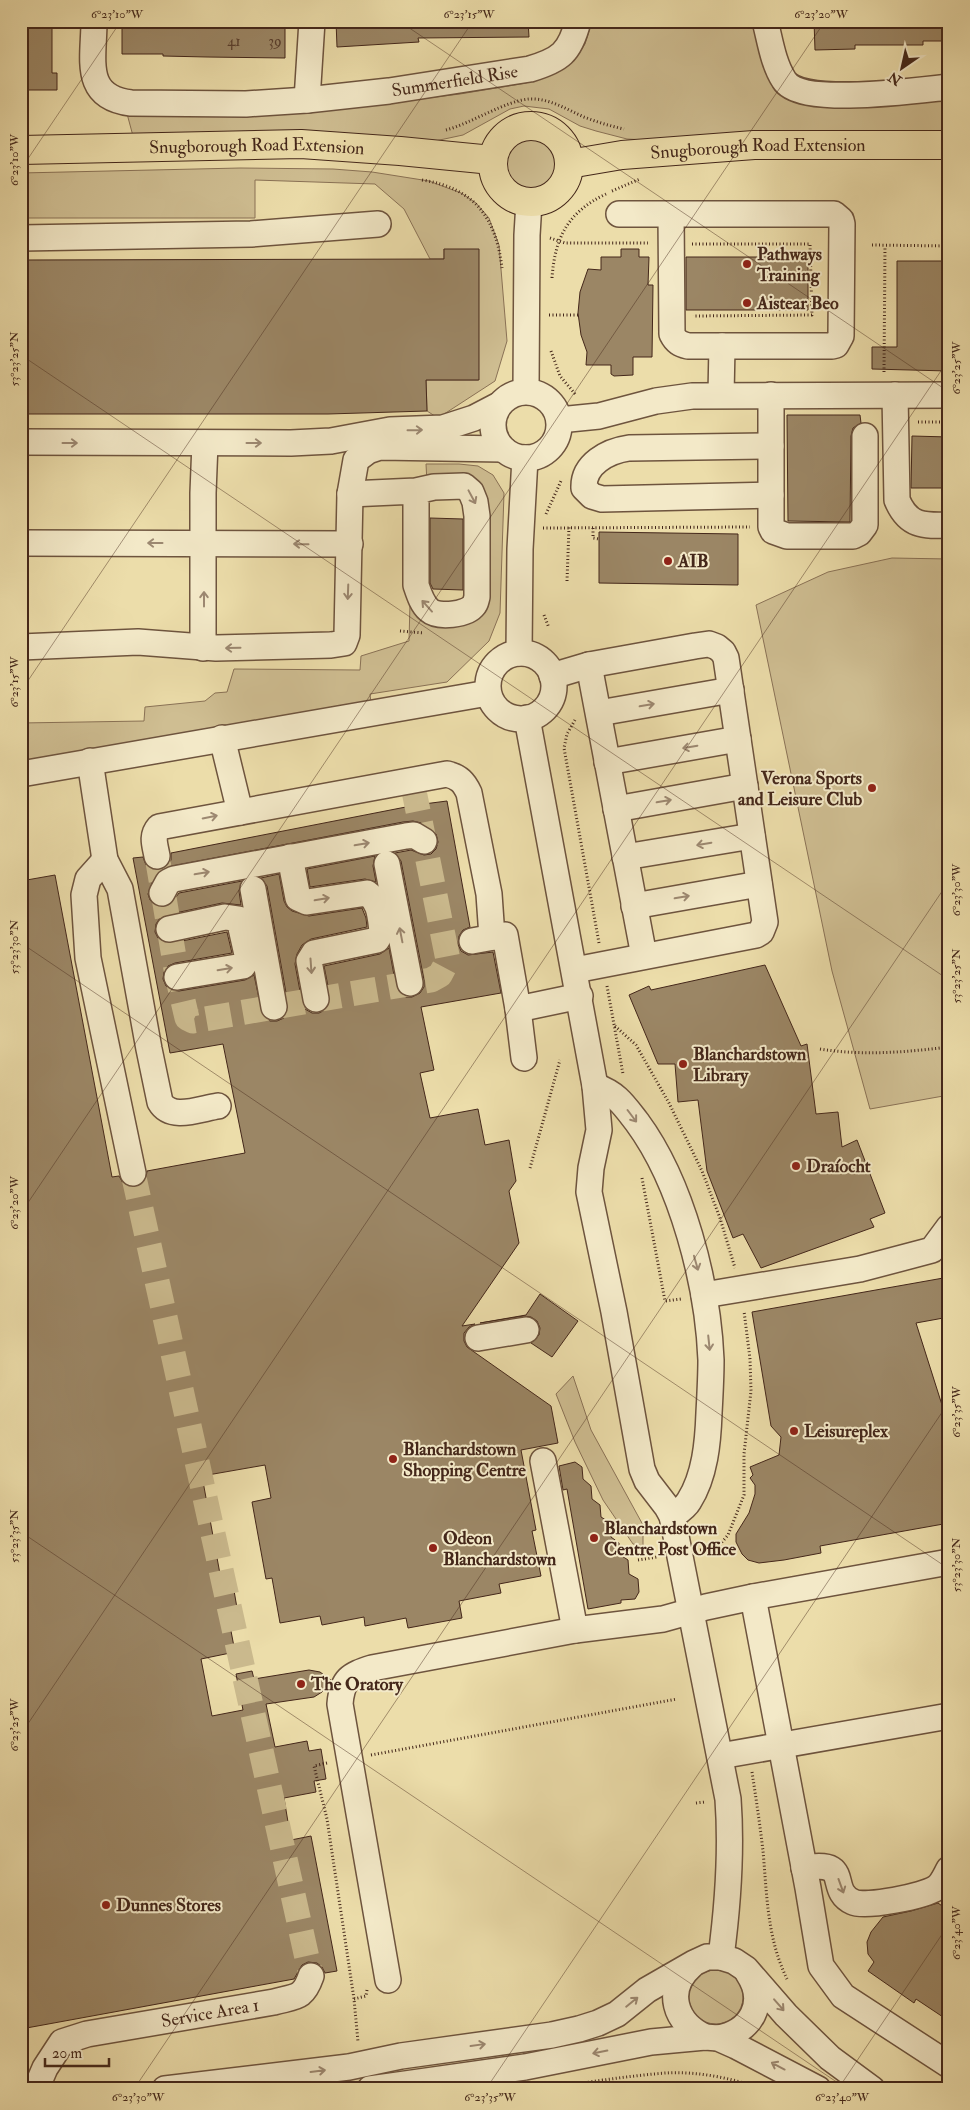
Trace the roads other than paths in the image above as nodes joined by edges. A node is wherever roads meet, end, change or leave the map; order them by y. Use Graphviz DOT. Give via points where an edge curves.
graph roads {
  1 [pos="94,21"];
  2 [pos="312,21"];
  3 [pos="578,21"];
  4 [pos="765,21"];
  5 [pos="949,87"];
  6 [pos="307,100"];
  7 [pos="949,145"];
  8 [pos="21,150"];
  9 [pos="492,160"];
  10 [pos="569,164"];
  11 [pos="529,202"];
  12 [pos="616,202"];
  13 [pos="672,214"];
  14 [pos="378,224"];
  15 [pos="21,238"];
  16 [pos="722,346"];
  17 [pos="526,391"];
  18 [pos="721,395"];
  19 [pos="771,395"];
  20 [pos="887,395"];
  21 [pos="949,395"];
  22 [pos="497,406"];
  23 [pos="559,420"];
  24 [pos="865,436"];
  25 [pos="21,442"];
  26 [pos="205,443"];
  27 [pos="771,446"];
  28 [pos="514,454"];
  29 [pos="422,490"];
  30 [pos="350,494"];
  31 [pos="771,495"];
  32 [pos="949,525"];
  33 [pos="204,543"];
  34 [pos="21,544"];
  35 [pos="350,544"];
  36 [pos="21,647"];
  37 [pos="204,648"];
  38 [pos="519,653"];
  39 [pos="589,666"];
  40 [pos="552,676"];
  41 [pos="731,690"];
  42 [pos="488,693"];
  43 [pos="598,713"];
  44 [pos="528,718"];
  45 [pos="222,738"];
  46 [pos="738,739"];
  47 [pos="90,761"];
  48 [pos="607,762"];
  49 [pos="21,774"];
  50 [pos="745,786"];
  51 [pos="616,809"];
  52 [pos="240,812"];
  53 [pos="752,836"];
  54 [pos="424,841"];
  55 [pos="157,856"];
  56 [pos="625,857"];
  57 [pos="290,858"];
  58 [pos="105,860"];
  59 [pos="387,864"];
  60 [pos="759,884"];
  61 [pos="253,889"];
  62 [pos="162,893"];
  63 [pos="634,906"];
  64 [pos="169,929"];
  65 [pos="644,956"];
  66 [pos="574,970"];
  67 [pos="177,977"];
  68 [pos="410,983"];
  69 [pos="580,996"];
  70 [pos="316,999"];
  71 [pos="274,1007"];
  72 [pos="518,1009"];
  73 [pos="524,1058"];
  74 [pos="595,1086"];
  75 [pos="218,1106"];
  76 [pos="133,1173"];
  77 [pos="949,1227"];
  78 [pos="704,1295"];
  79 [pos="526,1330"];
  80 [pos="478,1338"];
  81 [pos="543,1461"];
  82 [pos="672,1516"];
  83 [pos="949,1562"];
  84 [pos="753,1597"];
  85 [pos="691,1611"];
  86 [pos="574,1630"];
  87 [pos="949,1716"];
  88 [pos="782,1744"];
  89 [pos="720,1756"];
  90 [pos="804,1868"];
  91 [pos="949,1869"];
  92 [pos="721,1957"];
  93 [pos="694,1963"];
  94 [pos="746,1969"];
  95 [pos="311,1976"];
  96 [pos="388,1980"];
  97 [pos="720,2040"];
  98 [pos="949,2065"];
  99 [pos="525,2067"];
  100 [pos="36,2089"];
  101 [pos="165,2089"];
  102 [pos="370,2089"];
  103 [pos="509,2089"];
  104 [pos="818,2089"];
  105 [pos="872,2089"];
  1 -- 6 [label="street, Summerfield Rise" via="94,75 98,88 116,101 236,104"];
  2 -- 6 [label="street"];
  3 -- 6 [label="street, Summerfield Rise" via="574,38 565,53 552,63 389,91"];
  4 -- 5 [label="street" via="784,81 797,90 850,95"];
  7 -- 10 [label="main road, Snugborough Road Extension" via="754,145 622,155"];
  8 -- 9 [label="main road, Snugborough Road Extension" via="301,144"];
  9 -- 10 [label="main road" via="502,137 526,125 539,126 561,139"];
  9 -- 11 [label="main road" via="498,184 517,200"];
  10 -- 11 [label="main road" via="567,176 557,191 541,201"];
  11 -- 17 [label="street"];
  12 -- 13 [label="street"];
  13 -- 16 [label="street" via="672,334 680,344 688,346"];
  13 -- 16 [label="street" via="834,214 841,220 839,342 832,346"];
  14 -- 15 [label="street" via="251,234"];
  16 -- 18 [label="street"];
  17 -- 22 [label="street" via="514,393"];
  17 -- 23 [label="street" via="549,400"];
  18 -- 19 [label="street"];
  18 -- 23 [label="street" via="674,398 587,418"];
  19 -- 20 [label="street"];
  19 -- 27 [label="street"];
  20 -- 21 [label="street"];
  20 -- 32 [label="street" via="895,422 897,500 903,514 930,526"];
  26 -- 22 [label="street, one-way" via="325,441 390,430 443,428"];
  22 -- 28 [label="street" via="492,428 494,437"];
  23 -- 28 [label="street" via="557,437 549,449 540,455"];
  24 -- 31 [label="street" via="866,525 863,530 853,536 787,536 771,527"];
  25 -- 26 [label="street, one-way"];
  26 -- 33 [label="street"];
  27 -- 31 [label="street"];
  27 -- 31 [label="street" via="614,450 587,471 583,480 584,488 592,496 602,499"];
  28 -- 30 [label="street" via="380,448 368,451 356,460"];
  28 -- 38 [label="street" via="521,543"];
  29 -- 29 [label="street, one-way" via="464,486 475,502 477,597 474,606 460,613 434,613 427,609 416,585"];
  29 -- 30 [label="street"];
  30 -- 35 [label="street"];
  33 -- 34 [label="street, one-way"];
  35 -- 33 [label="street, one-way"];
  37 -- 33 [label="street, one-way"];
  35 -- 37 [label="street, one-way" via="347,635 344,643"];
  36 -- 37 [label="street" via="138,642"];
  38 -- 40 [label="street" via="540,659"];
  38 -- 42 [label="street" via="494,666"];
  39 -- 40 [label="street"];
  39 -- 41 [label="street" via="709,644 723,652"];
  39 -- 43 [label="street"];
  40 -- 44 [label="street" via="552,698 538,714"];
  43 -- 41 [label="street, one-way"];
  41 -- 46 [label="street"];
  42 -- 44 [label="street" via="499,711 517,719"];
  42 -- 45 [label="street"];
  43 -- 48 [label="street"];
  44 -- 66 [label="street"];
  45 -- 47 [label="street"];
  45 -- 52 [label="street"];
  46 -- 48 [label="street, one-way"];
  46 -- 50 [label="street"];
  47 -- 49 [label="street"];
  47 -- 58 [label="street"];
  48 -- 51 [label="street"];
  51 -- 50 [label="street, one-way"];
  50 -- 53 [label="street"];
  51 -- 56 [label="street"];
  55 -- 52 [label="street, one-way" via="154,839 159,827"];
  52 -- 72 [label="street" via="447,774 457,776 469,793 489,894 482,939 505,935"];
  53 -- 56 [label="street, one-way"];
  53 -- 60 [label="street"];
  57 -- 54 [label="street, one-way" via="414,835"];
  56 -- 63 [label="street"];
  62 -- 57 [label="street, one-way" via="168,882 174,879"];
  57 -- 70 [label="street, one-way" via="301,901 367,892 376,899 379,911 382,932 377,940 311,956 309,961"];
  58 -- 75 [label="street" via="120,889 160,1102 164,1108 179,1113"];
  58 -- 76 [label="street" via="88,879 84,895 88,958"];
  68 -- 59 [label="street, one-way"];
  63 -- 60 [label="street, one-way"];
  60 -- 65 [label="street" via="766,922 756,935"];
  61 -- 71 [label="street"];
  63 -- 65 [label="street"];
  67 -- 64 [label="street, one-way" via="244,966 248,959 239,918 225,917"];
  65 -- 66 [label="street"];
  66 -- 69 [label="street"];
  69 -- 72 [label="street"];
  69 -- 74 [label="street"];
  72 -- 73 [label="street"];
  74 -- 78 [label="street, one-way" via="609,1091 624,1105 660,1161 675,1194"];
  74 -- 82 [label="street" via="599,1130 590,1192 642,1469"];
  77 -- 78 [label="street" via="932,1250 860,1269"];
  78 -- 82 [label="street, one-way" via="710,1358 706,1447 693,1493 686,1506"];
  79 -- 80 [label="street"];
  81 -- 86 [label="street"];
  82 -- 85 [label="street"];
  83 -- 84 [label="street"];
  84 -- 85 [label="street"];
  84 -- 88 [label="street"];
  85 -- 86 [label="street" via="663,1619"];
  85 -- 89 [label="street"];
  86 -- 96 [label="street" via="372,1668 348,1678 341,1691 340,1704"];
  87 -- 88 [label="street"];
  88 -- 89 [label="street"];
  88 -- 90 [label="street"];
  89 -- 92 [label="street" via="731,1837 729,1893"];
  90 -- 91 [label="street, one-way" via="830,1867 846,1898 863,1905 928,1893 940,1884"];
  90 -- 98 [label="street" via="821,1966 833,1985 843,1996"];
  92 -- 93 [label="street" via="707,1957"];
  92 -- 94 [label="street"];
  93 -- 97 [label="street" via="677,1984 677,2011 693,2031"];
  101 -- 93 [label="street, one-way" via="552,2035 598,2023 617,2014 648,1990"];
  94 -- 97 [label="street" via="757,1994 756,2008 742,2029"];
  94 -- 105 [label="street, one-way" via="830,2058"];
  95 -- 100 [label="street, Service Area 1" via="306,1991 297,1996 87,2034 62,2042"];
  97 -- 99 [label="street, one-way" via="651,2042"];
  104 -- 97 [label="street, one-way"];
  99 -- 102 [label="street"];
  99 -- 103 [label="street"];
}
